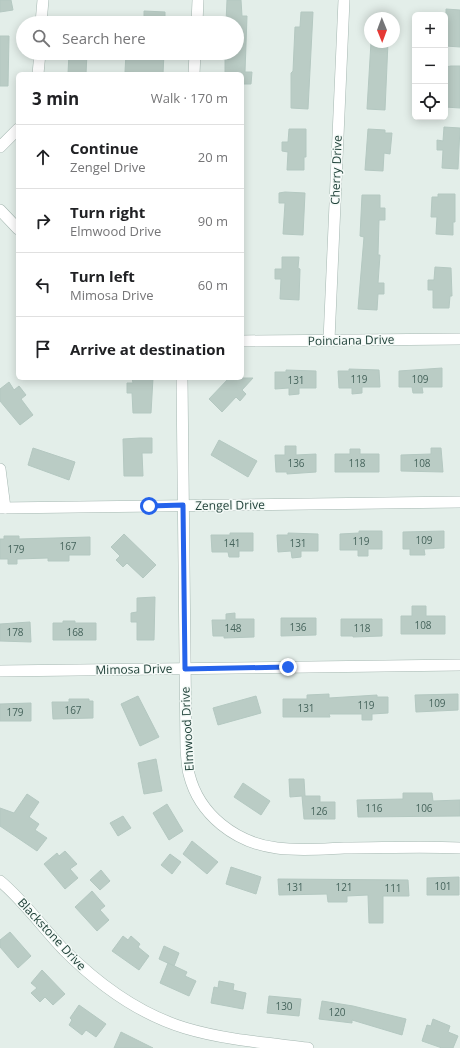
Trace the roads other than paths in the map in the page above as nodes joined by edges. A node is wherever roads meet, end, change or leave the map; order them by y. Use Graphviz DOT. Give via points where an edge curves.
graph roads {
  1 [pos="42,0"];
  2 [pos="198,0"];
  3 [pos="344,0"];
  4 [pos="41,16"];
  5 [pos="197,16"];
  6 [pos="39,60"];
  7 [pos="195,60"];
  8 [pos="38,72"];
  9 [pos="194,72"];
  10 [pos="16,131"];
  11 [pos="0,148"];
  12 [pos="0,210"];
  13 [pos="16,227"];
  14 [pos="460,338"];
  15 [pos="329,340"];
  16 [pos="244,341"];
  17 [pos="182,380"];
  18 [pos="0,469"];
  19 [pos="460,502"];
  20 [pos="183,505"];
  21 [pos="2,508"];
  22 [pos="460,665"];
  23 [pos="185,669"];
  24 [pos="0,671"];
  25 [pos="460,848"];
  26 [pos="0,881"];
  27 [pos="308,1048"];
  1 -- 4 [label="street"];
  2 -- 5 [label="street"];
  3 -- 15 [label="street, Cherry Drive"];
  6 -- 8 [label="street"];
  7 -- 9 [label="street"];
  10 -- 11 [label="street"];
  12 -- 13 [label="street"];
  14 -- 15 [label="street, Poinciana Drive"];
  15 -- 16 [label="street, Poinciana Drive"];
  17 -- 20 [label="street, Elmwood Drive"];
  18 -- 21 [label="street"];
  19 -- 20 [label="street, Zengel Drive"];
  20 -- 21 [label="street, Zengel Drive"];
  20 -- 23 [label="street, Elmwood Drive"];
  22 -- 23 [label="street, Mimosa Drive"];
  23 -- 24 [label="street, Mimosa Drive"];
  23 -- 25 [label="street, Elmwood Drive" via="186,750 189,774 193,788 203,805 214,819 231,832 260,845 289,849"];
  26 -- 27 [label="street, Blackstone Drive" via="86,971 130,1002 184,1028 224,1038"];
}
